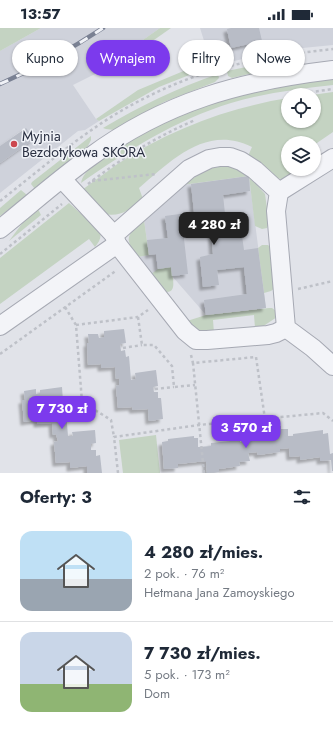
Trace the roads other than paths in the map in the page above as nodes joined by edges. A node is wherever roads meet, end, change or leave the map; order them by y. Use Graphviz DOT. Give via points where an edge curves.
graph roads {
  1 [pos="333,70"];
  2 [pos="333,158"];
  3 [pos="62,179"];
  4 [pos="279,192"];
  5 [pos="0,229"];
  6 [pos="116,239"];
  7 [pos="0,326"];
  8 [pos="286,328"];
  9 [pos="333,366"];
  1 -- 3 [label="street" via="282,76 182,104 121,136"];
  2 -- 4 [label="street"];
  3 -- 5 [label="street"];
  3 -- 6 [label="street"];
  4 -- 6 [label="street" via="241,161 230,157 209,159 189,169"];
  4 -- 8 [label="street" via="276,211"];
  6 -- 7 [label="street"];
  6 -- 8 [label="street" via="185,331 196,340 268,335"];
  8 -- 9 [label="street"];
}
